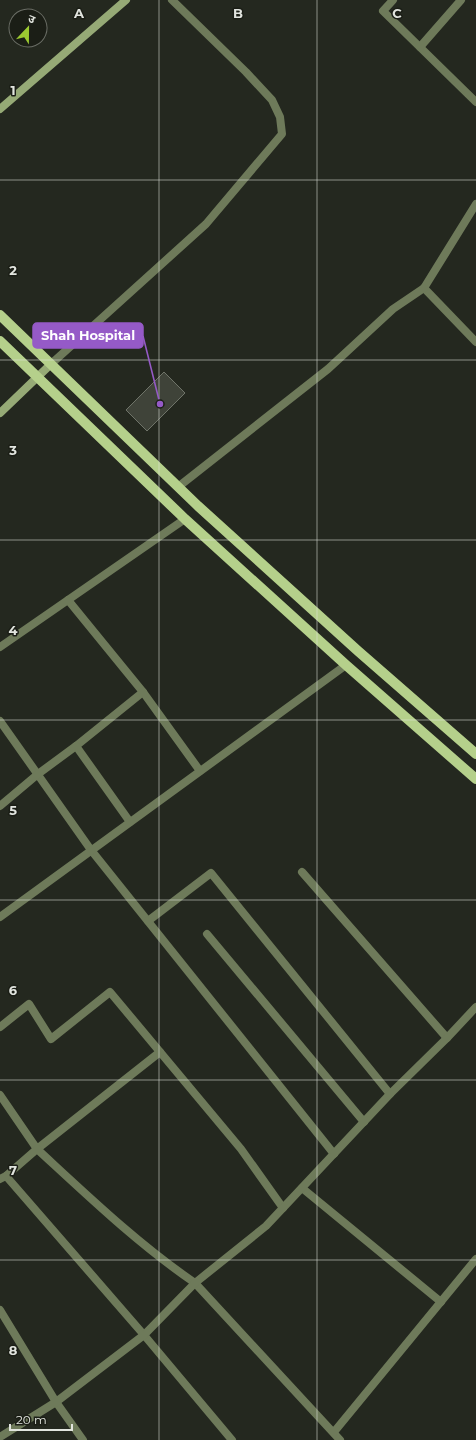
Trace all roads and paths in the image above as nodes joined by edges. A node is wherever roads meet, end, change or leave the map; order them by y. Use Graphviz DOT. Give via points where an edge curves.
graph roads {
  1 [pos="126,0"];
  2 [pos="172,0"];
  3 [pos="393,0"];
  4 [pos="461,0"];
  5 [pos="420,47"];
  6 [pos="476,102"];
  7 [pos="0,109"];
  8 [pos="476,204"];
  9 [pos="424,288"];
  10 [pos="0,315"];
  11 [pos="0,341"];
  12 [pos="476,342"];
  13 [pos="51,364"];
  14 [pos="38,377"];
  15 [pos="0,413"];
  16 [pos="178,487"];
  17 [pos="185,520"];
  18 [pos="68,600"];
  19 [pos="0,647"];
  20 [pos="346,665"];
  21 [pos="143,692"];
  22 [pos="0,721"];
  23 [pos="76,746"];
  24 [pos="476,754"];
  25 [pos="200,771"];
  26 [pos="38,774"];
  27 [pos="476,779"];
  28 [pos="0,806"];
  29 [pos="130,822"];
  30 [pos="91,850"];
  31 [pos="302,872"];
  32 [pos="0,917"];
  33 [pos="148,921"];
  34 [pos="207,934"];
  35 [pos="476,1007"];
  36 [pos="0,1027"];
  37 [pos="447,1038"];
  38 [pos="160,1052"];
  39 [pos="390,1094"];
  40 [pos="0,1096"];
  41 [pos="364,1122"];
  42 [pos="37,1150"];
  43 [pos="334,1154"];
  44 [pos="3,1177"];
  45 [pos="302,1188"];
  46 [pos="283,1208"];
  47 [pos="476,1259"];
  48 [pos="195,1283"];
  49 [pos="441,1302"];
  50 [pos="0,1310"];
  51 [pos="144,1335"];
  52 [pos="56,1402"];
  53 [pos="334,1432"];
  54 [pos="0,1437"];
  55 [pos="83,1440"];
  56 [pos="232,1440"];
  57 [pos="340,1440"];
  1 -- 7 [label="street"];
  2 -- 13 [label="street" via="272,100 280,117 282,134 206,224"];
  3 -- 5 [label="street" via="383,11"];
  4 -- 5 [label="street"];
  5 -- 6 [label="street"];
  8 -- 9 [label="street"];
  9 -- 12 [label="street"];
  9 -- 16 [label="street" via="393,309 328,369"];
  10 -- 13 [label="main road"];
  11 -- 14 [label="main road"];
  13 -- 14 [label="street"];
  13 -- 16 [label="main road"];
  14 -- 15 [label="street"];
  14 -- 17 [label="main road"];
  16 -- 24 [label="main road" via="358,651"];
  17 -- 18 [label="street"];
  17 -- 20 [label="main road"];
  18 -- 19 [label="street"];
  18 -- 21 [label="street"];
  20 -- 25 [label="street"];
  20 -- 27 [label="main road"];
  21 -- 23 [label="street"];
  21 -- 25 [label="street"];
  22 -- 26 [label="street"];
  23 -- 26 [label="street"];
  23 -- 29 [label="street"];
  25 -- 29 [label="street"];
  26 -- 28 [label="street"];
  26 -- 30 [label="street"];
  29 -- 30 [label="street"];
  30 -- 32 [label="street"];
  30 -- 33 [label="street"];
  31 -- 37 [label="street"];
  33 -- 39 [label="street" via="211,873"];
  33 -- 43 [label="street"];
  34 -- 41 [label="street"];
  35 -- 37 [label="street"];
  36 -- 38 [label="street" via="29,1004 51,1039 110,992"];
  37 -- 39 [label="street"];
  38 -- 42 [label="street"];
  38 -- 46 [label="street" via="241,1149"];
  39 -- 41 [label="street"];
  40 -- 42 [label="street"];
  41 -- 43 [label="street"];
  42 -- 44 [label="street"];
  42 -- 48 [label="street" via="143,1244"];
  43 -- 45 [label="street"];
  44 -- 51 [label="street"];
  45 -- 46 [label="street"];
  45 -- 49 [label="street"];
  46 -- 48 [label="street" via="266,1226"];
  47 -- 49 [label="street"];
  48 -- 51 [label="street"];
  48 -- 53 [label="street"];
  49 -- 53 [label="street"];
  50 -- 52 [label="street"];
  51 -- 52 [label="street"];
  51 -- 56 [label="street"];
  52 -- 54 [label="street"];
  52 -- 55 [label="street"];
  53 -- 57 [label="street"];
}
